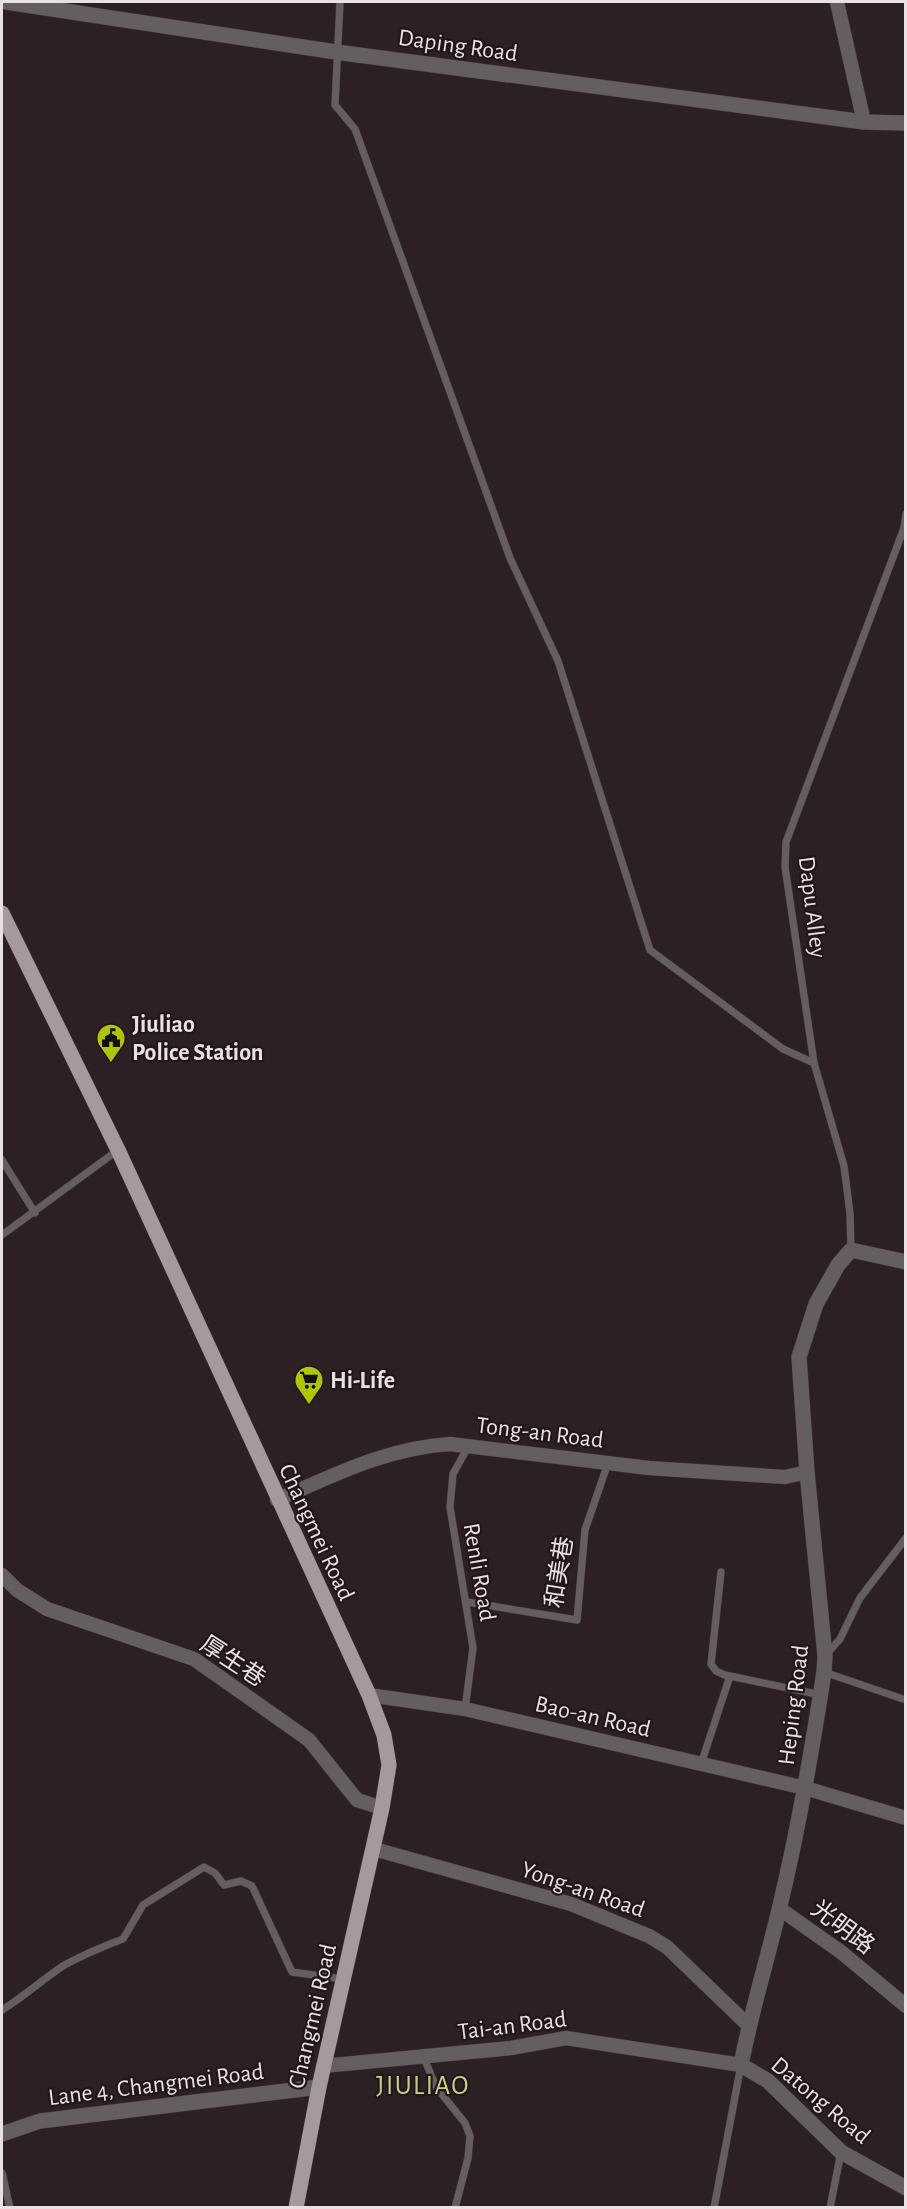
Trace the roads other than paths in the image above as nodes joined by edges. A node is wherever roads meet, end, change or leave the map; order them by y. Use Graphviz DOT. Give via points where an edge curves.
graph roads {
  1 [pos="6,2"];
  2 [pos="340,2"];
  3 [pos="837,2"];
  4 [pos="336,52"];
  5 [pos="864,122"];
  6 [pos="906,123"];
  7 [pos="906,514"];
  8 [pos="2,913"];
  9 [pos="814,1063"];
  10 [pos="118,1150"];
  11 [pos="2,1160"];
  12 [pos="35,1213"];
  13 [pos="2,1235"];
  14 [pos="851,1250"];
  15 [pos="906,1262"];
  16 [pos="469,1445"];
  17 [pos="608,1463"];
  18 [pos="807,1472"];
  19 [pos="278,1500"];
  20 [pos="906,1538"];
  21 [pos="721,1572"];
  22 [pos="2,1575"];
  23 [pos="467,1602"];
  24 [pos="825,1656"];
  25 [pos="824,1672"];
  26 [pos="730,1676"];
  27 [pos="369,1695"];
  28 [pos="821,1695"];
  29 [pos="903,1699"];
  30 [pos="465,1709"];
  31 [pos="701,1764"];
  32 [pos="805,1788"];
  33 [pos="382,1808"];
  34 [pos="906,1818"];
  35 [pos="374,1849"];
  36 [pos="780,1909"];
  37 [pos="343,1979"];
  38 [pos="906,2006"];
  39 [pos="2,2010"];
  40 [pos="748,2025"];
  41 [pos="424,2058"];
  42 [pos="741,2065"];
  43 [pos="323,2066"];
  44 [pos="319,2087"];
  45 [pos="2,2134"];
  46 [pos="841,2152"];
  47 [pos="2,2172"];
  48 [pos="906,2188"];
  49 [pos="10,2208"];
  50 [pos="296,2208"];
  51 [pos="455,2208"];
  52 [pos="714,2208"];
  53 [pos="830,2208"];
  1 -- 4 [label="street, Daping Road"];
  2 -- 4 [label="lane"];
  3 -- 5 [label="street"];
  4 -- 5 [label="street, Daping Road"];
  4 -- 9 [label="lane" via="335,105 355,129 510,558 558,661 650,950 783,1050"];
  5 -- 6 [label="street, Daping Road"];
  7 -- 9 [label="lane, Dapu Alley" via="786,842 785,867"];
  8 -- 10 [label="main road, Changmei Road"];
  9 -- 14 [label="lane, Dapu Alley" via="844,1166"];
  10 -- 12 [label="lane"];
  10 -- 19 [label="main road, Changmei Road"];
  11 -- 12 [label="lane"];
  12 -- 13 [label="lane"];
  14 -- 15 [label="street"];
  14 -- 18 [label="street, Heping Road" via="816,1304 799,1357"];
  16 -- 17 [label="street, Tong-an Road"];
  16 -- 19 [label="street, Tong-an Road" via="420,1446 367,1460"];
  16 -- 23 [label="lane, Renli Road" via="453,1474 450,1507"];
  17 -- 18 [label="street, Tong-an Road" via="785,1477"];
  17 -- 23 [label="lane, 和美巷" via="585,1530 577,1620"];
  18 -- 24 [label="street, Heping Road"];
  19 -- 27 [label="main road, Changmei Road"];
  20 -- 24 [label="lane" via="860,1598 840,1639"];
  21 -- 26 [label="lane" via="711,1664 716,1671"];
  22 -- 33 [label="street, 厚生巷" via="47,1609 201,1663 309,1740 357,1800"];
  23 -- 30 [label="lane, Renli Road" via="473,1648"];
  24 -- 25 [label="street, Heping Road"];
  25 -- 28 [label="street, Heping Road"];
  25 -- 29 [label="lane"];
  26 -- 28 [label="lane"];
  26 -- 31 [label="lane"];
  27 -- 30 [label="street, Bao-an Road"];
  27 -- 33 [label="main road, Changmei Road" via="384,1735 389,1765"];
  28 -- 32 [label="street, Heping Road"];
  30 -- 31 [label="street, Bao-an Road"];
  31 -- 32 [label="street, Bao-an Road"];
  32 -- 34 [label="street"];
  32 -- 36 [label="street, Heping Road"];
  33 -- 35 [label="main road, Changmei Road"];
  35 -- 37 [label="main road, Changmei Road"];
  35 -- 40 [label="street, Yong-an Road" via="571,1904 649,1936 667,1947"];
  36 -- 38 [label="street, 光明路"];
  36 -- 40 [label="street, Heping Road"];
  37 -- 39 [label="lane" via="292,1972 252,1886 241,1881 224,1885 204,1867 143,1905 123,1940 61,1967"];
  37 -- 43 [label="main road, Changmei Road"];
  40 -- 42 [label="street, Heping Road"];
  41 -- 42 [label="street, Tai-an Road" via="566,2038"];
  41 -- 43 [label="street, Tai-an Road"];
  41 -- 51 [label="lane" via="436,2087 465,2123 470,2136"];
  42 -- 46 [label="street, Datong Road" via="768,2081"];
  42 -- 52 [label="lane, Datong Road"];
  43 -- 44 [label="main road, Changmei Road"];
  44 -- 45 [label="street, Lane 4, Changmei Road" via="40,2121"];
  44 -- 50 [label="main road, Changmei Road"];
  46 -- 48 [label="street, Datong Road"];
  46 -- 53 [label="lane"];
  47 -- 49 [label="lane"];
}
